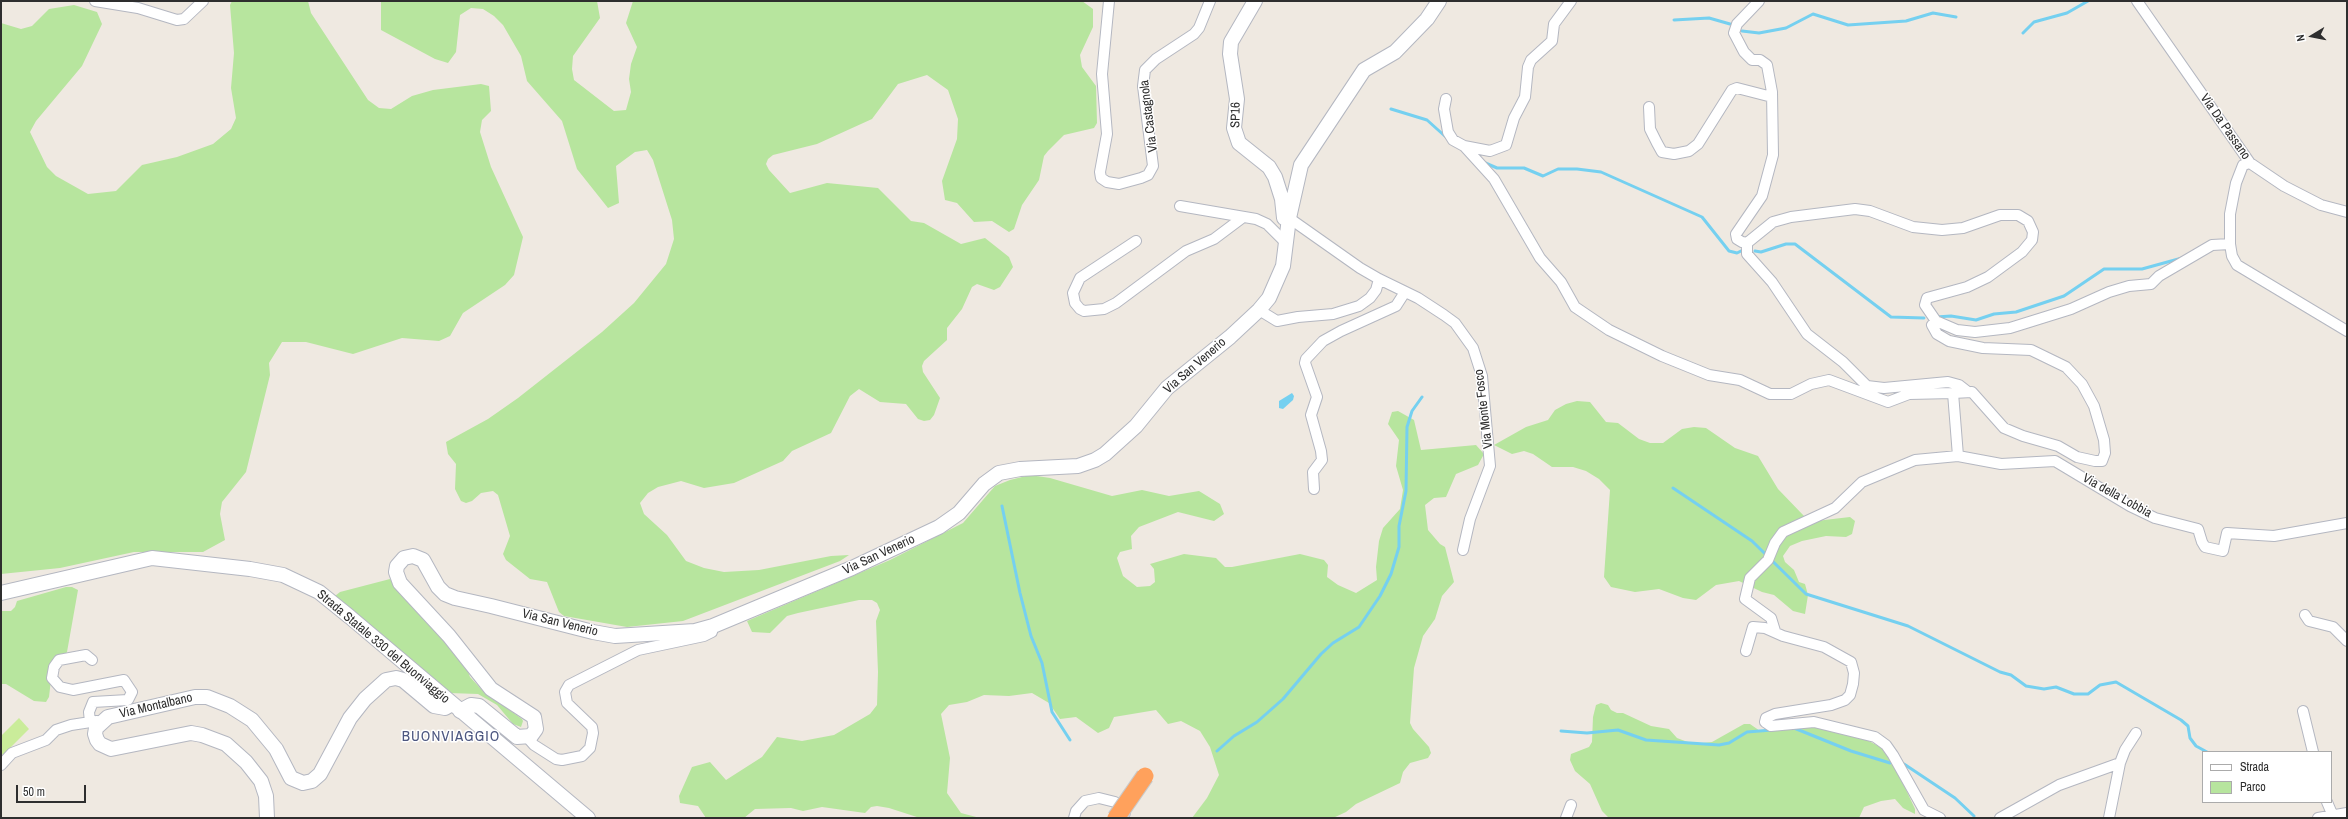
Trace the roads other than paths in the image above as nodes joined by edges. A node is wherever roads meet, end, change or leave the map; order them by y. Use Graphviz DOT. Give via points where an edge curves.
graph roads {
  1 [pos="95,1"];
  2 [pos="203,1"];
  3 [pos="1109,1"];
  4 [pos="1210,1"];
  5 [pos="1255,1"];
  6 [pos="1440,1"];
  7 [pos="1571,1"];
  8 [pos="1760,1"];
  9 [pos="2137,1"];
  10 [pos="119,3"];
  11 [pos="1772,97"];
  12 [pos="1446,99"];
  13 [pos="1649,107"];
  14 [pos="1464,146"];
  15 [pos="2250,163"];
  16 [pos="1180,206"];
  17 [pos="2347,212"];
  18 [pos="1242,218"];
  19 [pos="1289,218"];
  20 [pos="1136,241"];
  21 [pos="1286,242"];
  22 [pos="1748,243"];
  23 [pos="2230,244"];
  24 [pos="1378,280"];
  25 [pos="1405,292"];
  26 [pos="1259,310"];
  27 [pos="1936,321"];
  28 [pos="2347,331"];
  29 [pos="1968,392"];
  30 [pos="1953,393"];
  31 [pos="1958,456"];
  32 [pos="1314,489"];
  33 [pos="2347,523"];
  34 [pos="1463,550"];
  35 [pos="1,593"];
  36 [pos="2305,615"];
  37 [pos="713,626"];
  38 [pos="1775,631"];
  39 [pos="2347,641"];
  40 [pos="1746,651"];
  41 [pos="92,660"];
  42 [pos="456,708"];
  43 [pos="2303,711"];
  44 [pos="96,721"];
  45 [pos="2136,733"];
  46 [pos="527,737"];
  47 [pos="2313,751"];
  48 [pos="2120,763"];
  49 [pos="1,765"];
  50 [pos="1145,776"];
  51 [pos="2327,803"];
  52 [pos="1571,805"];
  53 [pos="2347,814"];
  54 [pos="2333,816"];
  55 [pos="267,818"];
  56 [pos="588,818"];
  57 [pos="1074,818"];
  58 [pos="1116,818"];
  59 [pos="1126,818"];
  60 [pos="1566,818"];
  61 [pos="1940,818"];
  62 [pos="2000,818"];
  63 [pos="2109,818"];
  64 [pos="2318,818"];
  1 -- 10 [label="street"];
  2 -- 10 [label="street" via="184,19 177,20"];
  3 -- 4 [label="street, Via Castagnola" via="1102,74 1108,134 1100,172 1101,178 1107,182 1119,184 1148,175 1153,166 1143,86 1145,70 1156,59 1194,34"];
  5 -- 21 [label="street, SP16 / SP16" via="1231,42 1230,54 1237,99 1234,128 1239,143 1268,167 1275,177 1282,199"];
  6 -- 19 [label="street, Via San Venerio" via="1427,19 1395,52 1364,70 1353,83 1338,111 1301,165"];
  7 -- 14 [label="street" via="1554,24 1552,41 1531,60 1525,97 1514,118 1506,145 1490,151"];
  8 -- 11 [label="street" via="1737,24 1734,33 1744,52 1752,60 1760,60 1767,65"];
  9 -- 15 [label="street, Via Da Passano"];
  11 -- 13 [label="street" via="1737,88 1732,90 1698,144 1689,151 1674,154 1662,152 1657,144 1650,129"];
  11 -- 22 [label="street" via="1773,155 1762,196 1736,234 1737,239"];
  12 -- 14 [label="street" via="1444,109 1448,132 1453,140"];
  14 -- 30 [label="street" via="1494,179 1540,258 1561,282 1575,307 1609,330 1694,370 1740,380 1770,394 1791,394 1811,384 1829,380 1888,402 1909,394"];
  15 -- 17 [label="street, Via Da Passano" via="2284,186 2321,205"];
  15 -- 23 [label="street" via="2244,165 2236,183 2230,214"];
  16 -- 18 [label="street" via="1225,212"];
  18 -- 20 [label="street" via="1214,239 1186,251 1116,303 1104,309 1084,312 1080,310 1073,293 1080,278"];
  18 -- 21 [label="street" via="1256,219 1267,224"];
  19 -- 21 [label="street, Via San Venerio"];
  19 -- 24 [label="street, Via Monte Fosco"];
  21 -- 26 [label="street, Via San Venerio" via="1283,266 1278,279 1270,298"];
  22 -- 27 [label="street" via="1773,222 1791,217 1855,209 1870,211 1913,227 1942,230 1963,228 2000,215 2018,215 2028,221 2033,232 2032,240 2008,263 1967,287 1927,298 1925,304"];
  22 -- 29 [label="street" via="1747,254 1772,282 1807,334 1844,362 1868,386 1884,388 1948,382 1959,385"];
  23 -- 27 [label="street" via="2212,245 2159,276 2151,284 2116,290 2010,328 1975,332 1957,330"];
  23 -- 28 [label="street" via="2237,265"];
  24 -- 25 [label="street, Via Monte Fosco"];
  24 -- 26 [label="street" via="1376,290 1370,298 1359,306 1333,314 1277,321"];
  25 -- 32 [label="street" via="1396,306 1341,330 1323,341 1306,359 1305,363 1317,397 1311,415 1322,460 1313,472"];
  25 -- 34 [label="street, Via Monte Fosco" via="1455,323 1472,348 1482,376 1490,466 1470,519"];
  26 -- 37 [label="street, Via San Venerio" via="1167,388 1136,426 1096,460 1068,468 1020,469 999,473 984,484 959,513 939,527 876,558"];
  27 -- 29 [label="street" via="1932,325 1937,334 1949,341 1984,348 2031,350 2066,366 2082,384 2094,406 2104,440 2105,453 2102,460 2077,457 2058,446 2004,428 1972,392"];
  29 -- 30 [label="street"];
  30 -- 31 [label="street"];
  31 -- 33 [label="street, Via della Lobbia" via="2012,464 2055,460 2142,512 2198,529 2206,546 2223,551 2227,533 2274,536"];
  31 -- 38 [label="street" via="1915,460 1862,482 1835,508 1783,532 1775,542 1768,560 1750,578 1745,599 1771,618"];
  35 -- 42 [label="street, Strada Statale 330 del Buonviaggio" via="152,558 250,569 283,576 319,592"];
  36 -- 39 [label="street" via="2309,621 2333,627"];
  37 -- 46 [label="street" via="712,632 704,636 638,650 569,685 565,692 567,703 592,726 590,748 582,756 556,759 534,745"];
  37 -- 46 [label="street, Via San Venerio" via="672,633 629,636 593,632 455,598 445,594 438,587 423,560 413,556 404,558 397,566 396,572 400,583 449,636 491,689 534,717 536,729"];
  38 -- 40 [label="street" via="1753,627"];
  38 -- 61 [label="street" via="1783,636 1824,647 1842,656 1851,662 1854,673 1850,695 1845,700 1831,705 1775,714 1766,718 1766,724 1771,726 1814,722 1875,737 1886,745 1893,755 1924,810"];
  41 -- 44 [label="street" via="86,655 59,660 52,678 60,687 73,690 124,680 132,692 128,700 93,702 89,712"];
  42 -- 44 [label="street, Via Montalbano" via="434,706 403,680 386,680 365,699 350,718 320,774 312,781 303,783 291,778 276,749 252,720 217,700 194,697"];
  42 -- 46 [label="street" via="479,706 516,737"];
  42 -- 56 [label="street, Strada Statale 330 del Buonviaggio"];
  43 -- 47 [label="street"];
  44 -- 49 [label="street" via="56,730 46,740 12,753"];
  44 -- 55 [label="street, Via Montalbano" via="95,737 100,744 111,749 191,733 226,744 262,781"];
  45 -- 48 [label="street"];
  48 -- 62 [label="street" via="2059,785"];
  48 -- 63 [label="street"];
  50 -- 58 [label="highway, bridge"];
  51 -- 54 [label="street"];
  52 -- 60 [label="street"];
  53 -- 54 [label="street"];
  54 -- 64 [label="street"];
  57 -- 59 [label="street" via="1076,811 1085,802 1099,798 1115,802 1125,813"];
}
